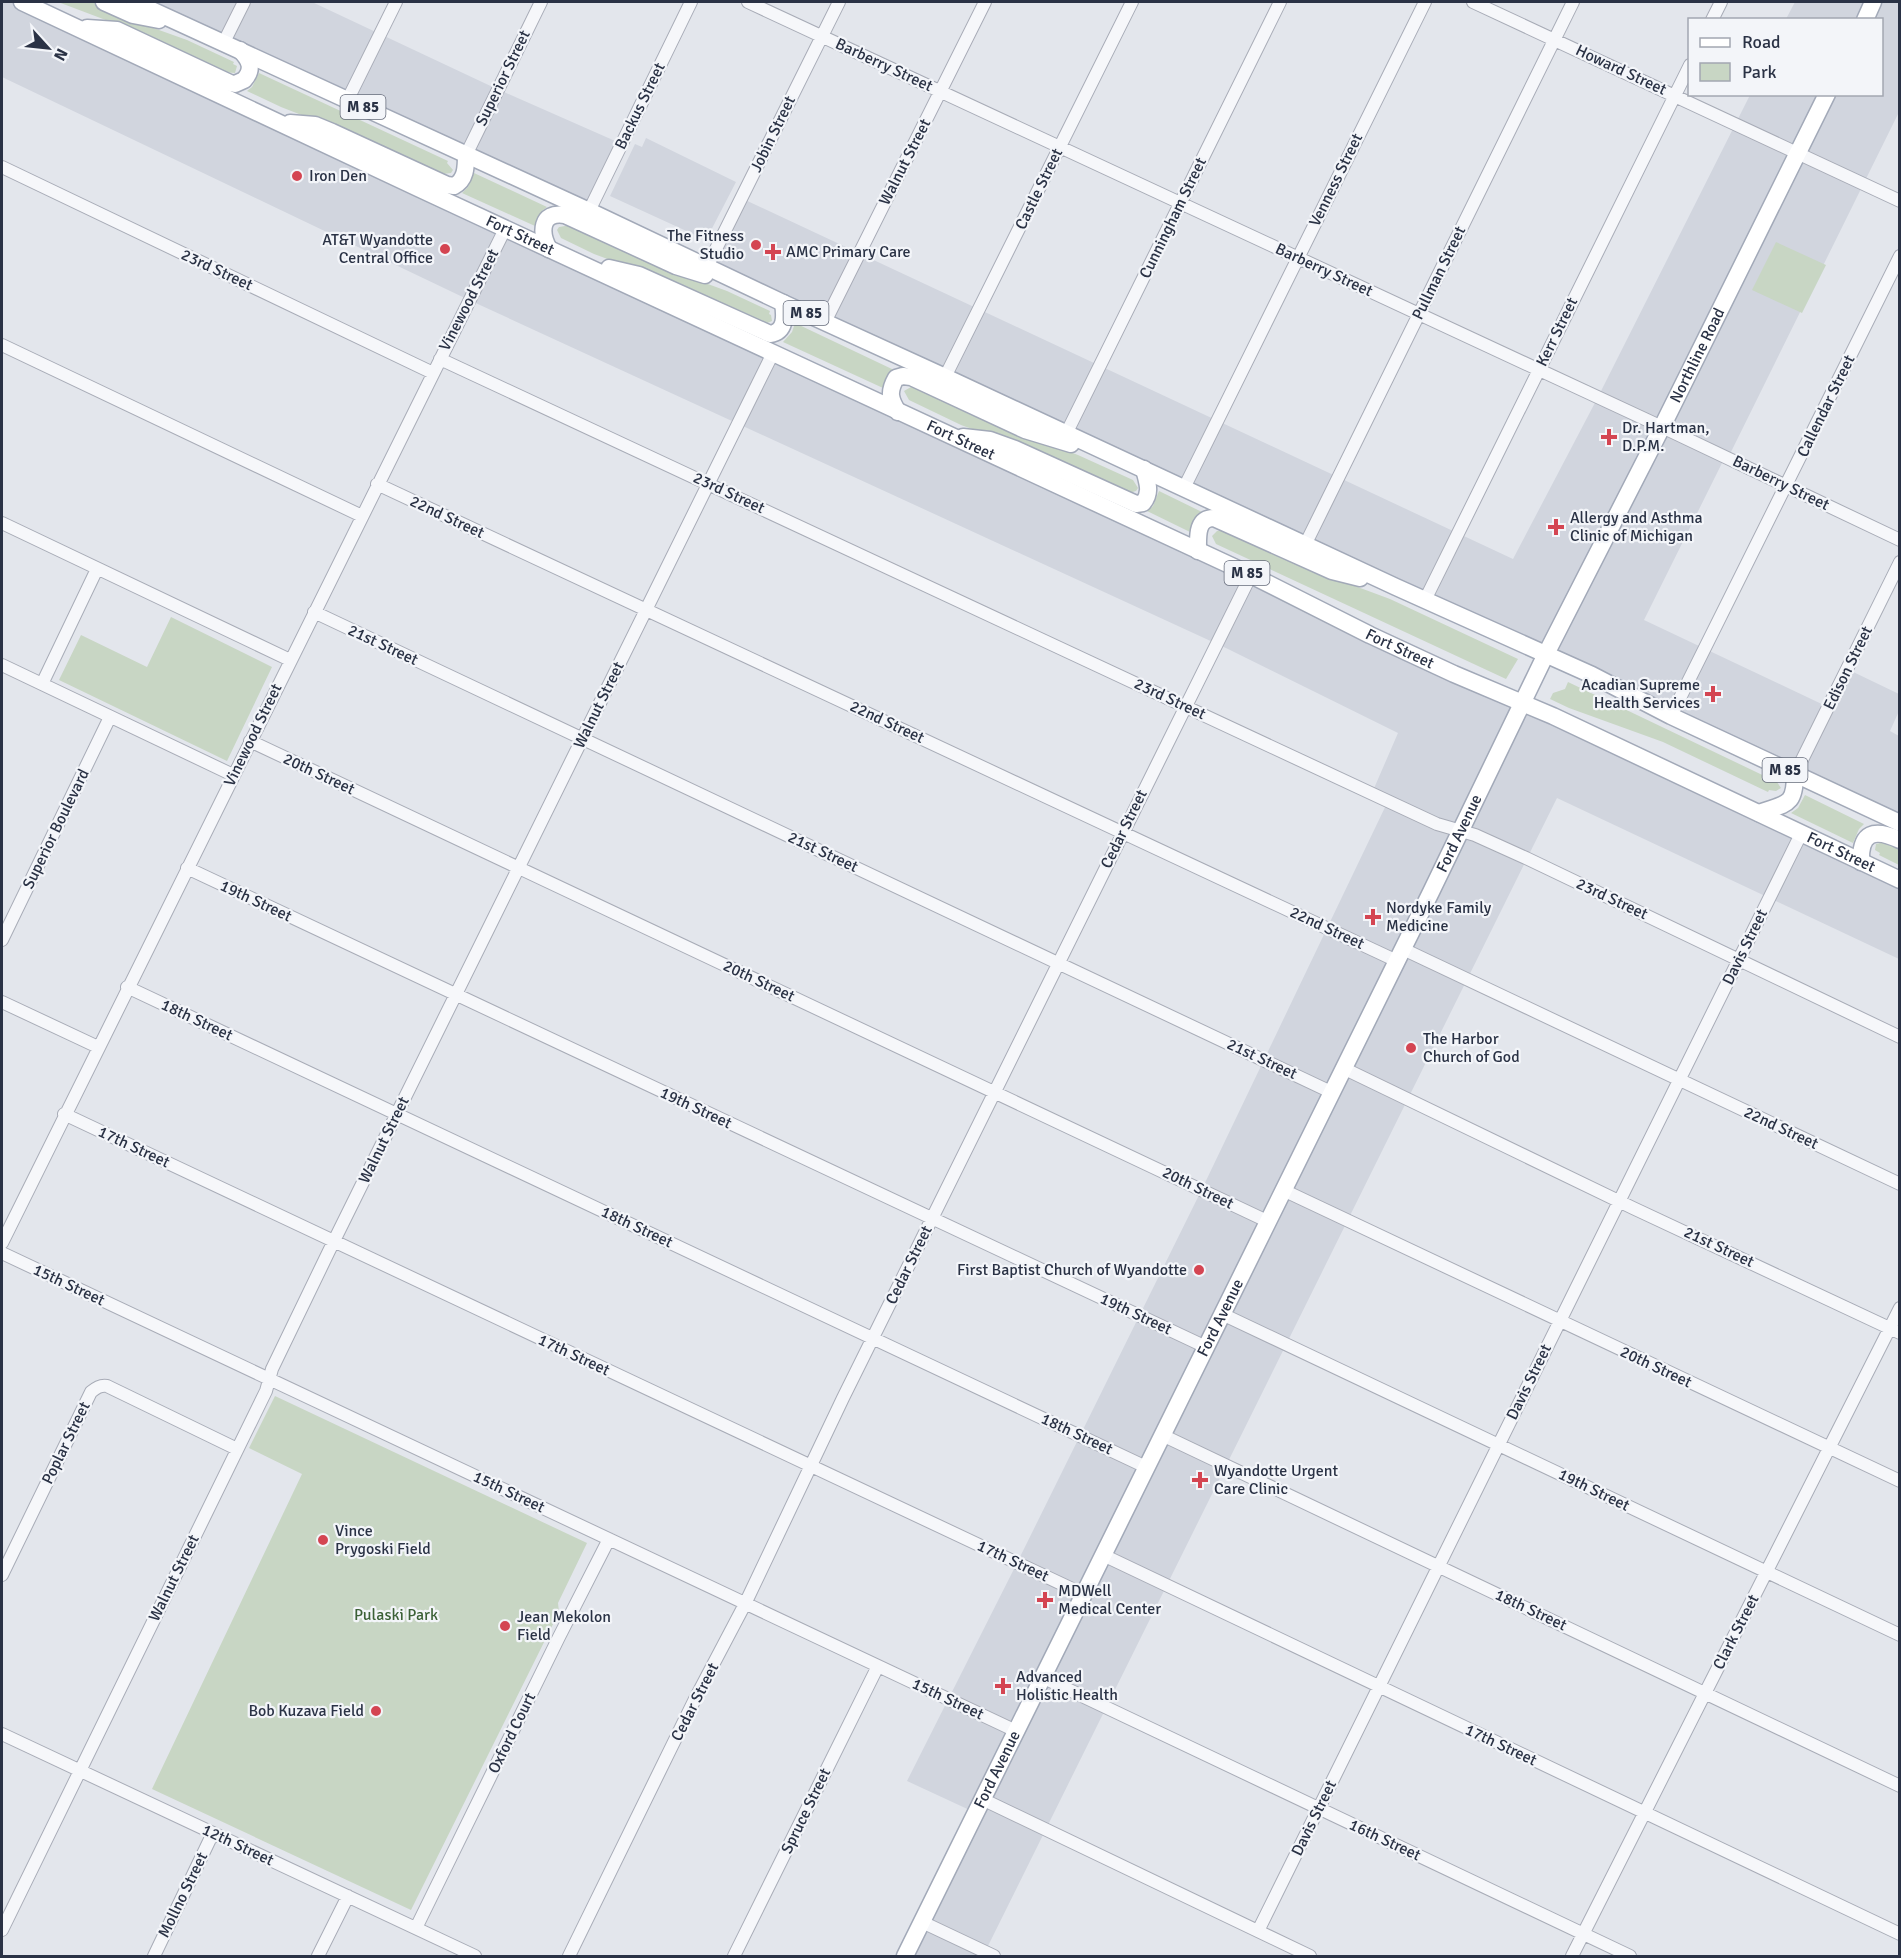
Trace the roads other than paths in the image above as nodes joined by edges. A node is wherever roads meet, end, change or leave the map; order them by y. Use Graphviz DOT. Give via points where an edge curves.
graph roads {
  1 [pos="22,2"];
  2 [pos="104,2"];
  3 [pos="134,2"];
  4 [pos="244,2"];
  5 [pos="396,2"];
  6 [pos="541,2"];
  7 [pos="691,2"];
  8 [pos="748,2"];
  9 [pos="839,2"];
  10 [pos="985,2"];
  11 [pos="1132,2"];
  12 [pos="1280,2"];
  13 [pos="1425,2"];
  14 [pos="1473,2"];
  15 [pos="1573,2"];
  16 [pos="1721,2"];
  17 [pos="1874,2"];
  18 [pos="1713,18"];
  19 [pos="1866,18"];
  20 [pos="190,26"];
  21 [pos="80,28"];
  22 [pos="822,36"];
  23 [pos="1554,39"];
  24 [pos="231,45"];
  25 [pos="1688,67"];
  26 [pos="940,91"];
  27 [pos="1675,95"];
  28 [pos="1826,96"];
  29 [pos="348,99"];
  30 [pos="277,122"];
  31 [pos="1060,146"];
  32 [pos="1797,154"];
  33 [pos="466,155"];
  34 [pos="2,167"];
  35 [pos="1899,201"];
  36 [pos="1180,202"];
  37 [pos="589,211"];
  38 [pos="505,229"];
  39 [pos="549,249"];
  40 [pos="1899,256"];
  41 [pos="1298,257"];
  42 [pos="573,259"];
  43 [pos="707,267"];
  44 [pos="735,280"];
  45 [pos="783,303"];
  46 [pos="1419,315"];
  47 [pos="825,322"];
  48 [pos="2,345"];
  49 [pos="773,353"];
  50 [pos="440,359"];
  51 [pos="1539,369"];
  52 [pos="433,372"];
  53 [pos="945,376"];
  54 [pos="898,412"];
  55 [pos="1662,427"];
  56 [pos="1066,434"];
  57 [pos="950,436"];
  58 [pos="1104,451"];
  59 [pos="1144,470"];
  60 [pos="377,484"];
  61 [pos="708,484"];
  62 [pos="1786,486"];
  63 [pos="1184,488"];
  64 [pos="362,516"];
  65 [pos="2,523"];
  66 [pos="1899,540"];
  67 [pos="1305,545"];
  68 [pos="1198,551"];
  69 [pos="1899,562"];
  70 [pos="97,568"];
  71 [pos="1251,575"];
  72 [pos="1384,582"];
  73 [pos="1425,600"];
  74 [pos="646,610"];
  75 [pos="314,612"];
  76 [pos="1546,654"];
  77 [pos="290,660"];
  78 [pos="2,665"];
  79 [pos="1535,678"];
  80 [pos="42,684"];
  81 [pos="1524,703"];
  82 [pos="1186,706"];
  83 [pos="1671,716"];
  84 [pos="110,717"];
  85 [pos="582,738"];
  86 [pos="250,741"];
  87 [pos="1795,774"];
  88 [pos="233,776"];
  89 [pos="1759,813"];
  90 [pos="1899,823"];
  91 [pos="1460,831"];
  92 [pos="1123,832"];
  93 [pos="1801,834"];
  94 [pos="1899,840"];
  95 [pos="1861,862"];
  96 [pos="519,867"];
  97 [pos="187,868"];
  98 [pos="1899,880"];
  99 [pos="2,940"];
  100 [pos="1400,955"];
  101 [pos="1738,960"];
  102 [pos="1059,963"];
  103 [pos="128,987"];
  104 [pos="456,994"];
  105 [pos="2,1002"];
  106 [pos="1899,1037"];
  107 [pos="98,1047"];
  108 [pos="1343,1068"];
  109 [pos="1679,1080"];
  110 [pos="994,1092"];
  111 [pos="1331,1092"];
  112 [pos="64,1114"];
  113 [pos="397,1114"];
  114 [pos="1899,1184"];
  115 [pos="1283,1190"];
  116 [pos="1619,1201"];
  117 [pos="932,1219"];
  118 [pos="1268,1221"];
  119 [pos="334,1241"];
  120 [pos="2,1243"];
  121 [pos="2,1253"];
  122 [pos="1899,1308"];
  123 [pos="1222,1314"];
  124 [pos="1560,1320"];
  125 [pos="1894,1330"];
  126 [pos="872,1338"];
  127 [pos="1206,1347"];
  128 [pos="269,1380"];
  129 [pos="1162,1436"];
  130 [pos="1498,1444"];
  131 [pos="1828,1447"];
  132 [pos="237,1449"];
  133 [pos="810,1466"];
  134 [pos="1146,1467"];
  135 [pos="1899,1481"];
  136 [pos="609,1539"];
  137 [pos="1103,1555"];
  138 [pos="1438,1566"];
  139 [pos="1766,1571"];
  140 [pos="2,1575"];
  141 [pos="1083,1594"];
  142 [pos="745,1604"];
  143 [pos="1899,1635"];
  144 [pos="878,1666"];
  145 [pos="1042,1677"];
  146 [pos="1379,1687"];
  147 [pos="1705,1693"];
  148 [pos="1016,1731"];
  149 [pos="2,1734"];
  150 [pos="79,1771"];
  151 [pos="1899,1786"];
  152 [pos="982,1799"];
  153 [pos="1318,1808"];
  154 [pos="1644,1813"];
  155 [pos="213,1833"];
  156 [pos="348,1896"];
  157 [pos="922,1922"];
  158 [pos="416,1928"];
  159 [pos="2,1930"];
  160 [pos="1258,1931"];
  161 [pos="1583,1934"];
  162 [pos="1899,1934"];
  163 [pos="154,1956"];
  164 [pos="318,1956"];
  165 [pos="475,1956"];
  166 [pos="569,1956"];
  167 [pos="734,1956"];
  168 [pos="905,1956"];
  169 [pos="994,1956"];
  170 [pos="1310,1956"];
  171 [pos="1572,1956"];
  172 [pos="1629,1956"];
  1 -- 21 [label="main road, Fort Street / M 85"];
  2 -- 20 [label="main road" via="133,15"];
  3 -- 20 [label="main road, M 85"];
  4 -- 24 [label="street"];
  5 -- 29 [label="street"];
  6 -- 33 [label="street, Superior Street"];
  7 -- 37 [label="street, Backus Street"];
  8 -- 22 [label="street, Barberry Street"];
  9 -- 22 [label="street, Jobin Street"];
  10 -- 26 [label="street, Walnut Street"];
  11 -- 31 [label="street, Castle Street"];
  12 -- 36 [label="street, Cunningham Street"];
  13 -- 41 [label="street, Venness Street"];
  14 -- 23 [label="street, Howard Street"];
  15 -- 23 [label="street, Pullman Street"];
  16 -- 18 [label="street"];
  17 -- 19 [label="main road"];
  20 -- 24 [label="main road, M 85"];
  21 -- 24 [label="main road" via="117,30 235,84 244,80 250,69 249,60"];
  21 -- 30 [label="main road, Fort Street / M 85"];
  22 -- 26 [label="street, Barberry Street"];
  22 -- 43 [label="street, Jobin Street"];
  23 -- 27 [label="street, Howard Street"];
  23 -- 46 [label="street, Pullman Street"];
  24 -- 29 [label="main road, M 85"];
  25 -- 27 [label="street, Kerr Street"];
  26 -- 31 [label="street, Barberry Street"];
  26 -- 47 [label="street, Walnut Street"];
  27 -- 32 [label="street, Howard Street"];
  27 -- 51 [label="street, Kerr Street"];
  28 -- 32 [label="main road, Northline Road"];
  29 -- 33 [label="main road, M 85"];
  30 -- 33 [label="main road" via="315,125 447,185 454,186 462,179"];
  30 -- 38 [label="main road, Fort Street / M 85"];
  31 -- 36 [label="street, Barberry Street"];
  31 -- 53 [label="street, Castle Street"];
  32 -- 35 [label="street, Howard Street"];
  32 -- 55 [label="main road, Northline Road"];
  33 -- 37 [label="main road, M 85"];
  34 -- 52 [label="street, 23rd Street"];
  36 -- 41 [label="street, Barberry Street"];
  36 -- 56 [label="street, Cunningham Street"];
  37 -- 43 [label="main road, M 85"];
  38 -- 39 [label="main road, Fort Street / M 85"];
  38 -- 50 [label="street, Vinewood Street"];
  39 -- 42 [label="main road, Fort Street / M 85"];
  39 -- 44 [label="main road" via="543,235 546,220 565,214 676,266"];
  40 -- 62 [label="street, Callendar Street"];
  41 -- 46 [label="street, Barberry Street"];
  41 -- 63 [label="street, Venness Street"];
  42 -- 45 [label="main road" via="639,275 770,334 781,328"];
  42 -- 49 [label="main road, Fort Street / M 85"];
  43 -- 44 [label="main road, M 85"];
  44 -- 45 [label="main road, M 85"];
  45 -- 47 [label="main road, M 85"];
  46 -- 51 [label="street, Barberry Street"];
  46 -- 67 [label="street, Pullman Street"];
  47 -- 53 [label="main road, M 85"];
  48 -- 64 [label="street"];
  49 -- 54 [label="main road, Fort Street / M 85"];
  49 -- 61 [label="street, Walnut Street"];
  50 -- 52 [label="street, Vinewood Street"];
  50 -- 61 [label="street, 23rd Street"];
  51 -- 55 [label="street, Barberry Street"];
  51 -- 73 [label="street, Kerr Street"];
  52 -- 60 [label="street, Vinewood Street"];
  53 -- 56 [label="main road, M 85"];
  54 -- 57 [label="main road, Fort Street / M 85"];
  54 -- 58 [label="main road" via="890,400 891,386 896,378 910,377 1025,430"];
  55 -- 62 [label="street, Barberry Street"];
  55 -- 76 [label="main road, Northline Road"];
  56 -- 58 [label="main road, M 85"];
  57 -- 59 [label="main road" via="990,440 1136,504 1147,498 1149,488"];
  57 -- 68 [label="main road, Fort Street / M 85"];
  58 -- 59 [label="main road, M 85"];
  59 -- 63 [label="main road, M 85"];
  60 -- 64 [label="street, Vinewood Street"];
  60 -- 74 [label="street, 22nd Street"];
  61 -- 74 [label="street, Walnut Street"];
  61 -- 82 [label="street, 23rd Street"];
  62 -- 66 [label="street, Barberry Street"];
  62 -- 83 [label="street, Callendar Street"];
  63 -- 67 [label="main road, M 85"];
  64 -- 75 [label="street, Vinewood Street"];
  65 -- 70 [label="street"];
  67 -- 72 [label="main road, M 85"];
  68 -- 71 [label="main road, Fort Street / M 85"];
  68 -- 72 [label="main road" via="1202,524 1214,518 1332,571"];
  69 -- 87 [label="street, Edison Street"];
  70 -- 77 [label="street"];
  70 -- 80 [label="street"];
  71 -- 81 [label="main road, Fort Street / M 85" via="1370,635"];
  71 -- 82 [label="street, Cedar Street"];
  72 -- 73 [label="main road, M 85"];
  73 -- 76 [label="main road, M 85"];
  74 -- 85 [label="street, Walnut Street"];
  74 -- 92 [label="street, 22nd Street"];
  75 -- 77 [label="street, Vinewood Street"];
  75 -- 85 [label="street, 21st Street"];
  76 -- 79 [label="main road, Northline Road"];
  76 -- 83 [label="main road, M 85"];
  77 -- 86 [label="street, Vinewood Street"];
  78 -- 80 [label="street"];
  79 -- 81 [label="main road, Ford Avenue"];
  80 -- 84 [label="street"];
  81 -- 89 [label="main road, Fort Street / M 85"];
  81 -- 91 [label="main road, Ford Avenue"];
  82 -- 91 [label="street, 23rd Street" via="1437,824"];
  82 -- 92 [label="street, Cedar Street"];
  83 -- 87 [label="main road, M 85"];
  84 -- 88 [label="street"];
  84 -- 99 [label="street, Superior Boulevard"];
  85 -- 96 [label="street, Walnut Street"];
  85 -- 102 [label="street, 21st Street"];
  86 -- 88 [label="street, Vinewood Street"];
  86 -- 96 [label="street, 20th Street"];
  87 -- 89 [label="main road" via="1796,791 1791,800"];
  87 -- 90 [label="main road, M 85"];
  88 -- 97 [label="street, Vinewood Street"];
  89 -- 93 [label="main road, Fort Street / M 85"];
  91 -- 100 [label="main road, Ford Avenue"];
  91 -- 101 [label="street, 23rd Street" via="1526,858"];
  92 -- 100 [label="street, 22nd Street"];
  92 -- 102 [label="street, Cedar Street"];
  93 -- 95 [label="main road, Fort Street / M 85"];
  93 -- 101 [label="street, Davis Street"];
  94 -- 95 [label="main road" via="1874,833 1864,839"];
  95 -- 98 [label="main road, Fort Street / M 85"];
  96 -- 104 [label="street, Walnut Street"];
  96 -- 110 [label="street, 20th Street"];
  97 -- 103 [label="street, Vinewood Street"];
  97 -- 104 [label="street, 19th Street"];
  100 -- 108 [label="main road, Ford Avenue"];
  100 -- 109 [label="street, 22nd Street"];
  101 -- 106 [label="street, 23rd Street"];
  101 -- 109 [label="street, Davis Street"];
  102 -- 110 [label="street, Cedar Street"];
  102 -- 111 [label="street, 21st Street"];
  103 -- 107 [label="street, Vinewood Street"];
  103 -- 113 [label="street, 18th Street"];
  104 -- 113 [label="street, Walnut Street"];
  104 -- 117 [label="street, 19th Street"];
  105 -- 107 [label="street"];
  107 -- 112 [label="street, Vinewood Street"];
  108 -- 111 [label="main road, Ford Avenue"];
  108 -- 116 [label="street, 21st Street"];
  109 -- 114 [label="street, 22nd Street"];
  109 -- 116 [label="street, Davis Street"];
  110 -- 117 [label="street, Cedar Street"];
  110 -- 118 [label="street, 20th Street"];
  111 -- 115 [label="main road, Ford Avenue"];
  112 -- 119 [label="street, 17th Street"];
  112 -- 120 [label="street, Vinewood Street"];
  113 -- 119 [label="street, Walnut Street"];
  113 -- 126 [label="street, 18th Street"];
  115 -- 118 [label="main road, Ford Avenue"];
  115 -- 124 [label="street, 20th Street"];
  116 -- 124 [label="street, Davis Street"];
  116 -- 125 [label="street, 21st Street"];
  117 -- 126 [label="street, Cedar Street"];
  117 -- 127 [label="street, 19th Street"];
  118 -- 123 [label="main road, Ford Avenue"];
  119 -- 128 [label="street, Walnut Street"];
  119 -- 133 [label="street, 17th Street"];
  121 -- 128 [label="street, 15th Street"];
  122 -- 125 [label="street, Clark Street"];
  123 -- 127 [label="main road, Ford Avenue"];
  123 -- 130 [label="street, 19th Street"];
  124 -- 130 [label="street, Davis Street"];
  124 -- 131 [label="street, 20th Street"];
  125 -- 131 [label="street, Clark Street"];
  126 -- 133 [label="street, Cedar Street"];
  126 -- 134 [label="street, 18th Street"];
  127 -- 129 [label="main road, Ford Avenue"];
  128 -- 132 [label="street, Walnut Street"];
  128 -- 136 [label="street, 15th Street"];
  129 -- 134 [label="main road, Ford Avenue"];
  129 -- 138 [label="street, 18th Street"];
  130 -- 138 [label="street, Davis Street"];
  130 -- 139 [label="street, 19th Street"];
  131 -- 135 [label="street, 20th Street"];
  131 -- 139 [label="street, Clark Street"];
  132 -- 140 [label="street, Poplar Street" via="102,1385 91,1392"];
  132 -- 150 [label="street, Walnut Street"];
  133 -- 141 [label="street, 17th Street"];
  133 -- 142 [label="street, Cedar Street"];
  134 -- 137 [label="main road, Ford Avenue"];
  136 -- 142 [label="street, 15th Street"];
  136 -- 158 [label="street, Oxford Court"];
  137 -- 141 [label="main road, Ford Avenue"];
  137 -- 146 [label="street, 17th Street"];
  138 -- 146 [label="street, Davis Street"];
  138 -- 147 [label="street, 18th Street"];
  139 -- 143 [label="street, 19th Street"];
  139 -- 147 [label="street, Clark Street"];
  141 -- 145 [label="main road, Ford Avenue"];
  142 -- 144 [label="street, 15th Street"];
  142 -- 166 [label="street, Cedar Street"];
  144 -- 148 [label="street, 15th Street"];
  144 -- 167 [label="street, Spruce Street"];
  145 -- 148 [label="main road, Ford Avenue"];
  145 -- 153 [label="street, 16th Street"];
  146 -- 153 [label="street, Davis Street"];
  146 -- 154 [label="street, 17th Street"];
  147 -- 151 [label="street, 18th Street"];
  147 -- 154 [label="street, Clark Street"];
  148 -- 152 [label="main road, Ford Avenue"];
  149 -- 150 [label="street, 12th Street"];
  150 -- 155 [label="street, 12th Street"];
  150 -- 159 [label="street, Walnut Street"];
  152 -- 157 [label="main road, Ford Avenue"];
  152 -- 160 [label="street"];
  153 -- 160 [label="street, Davis Street"];
  153 -- 161 [label="street, 16th Street"];
  154 -- 161 [label="street, Clark Street"];
  154 -- 162 [label="street, 17th Street"];
  155 -- 156 [label="street, 12th Street"];
  155 -- 163 [label="street, Mollno Street"];
  156 -- 158 [label="street, 12th Street"];
  156 -- 164 [label="street"];
  157 -- 168 [label="main road, Ford Avenue"];
  157 -- 169 [label="street"];
  158 -- 165 [label="street, 12th Street"];
  160 -- 170 [label="street"];
  161 -- 171 [label="street, Clark Street"];
  161 -- 172 [label="street, 16th Street"];
}
